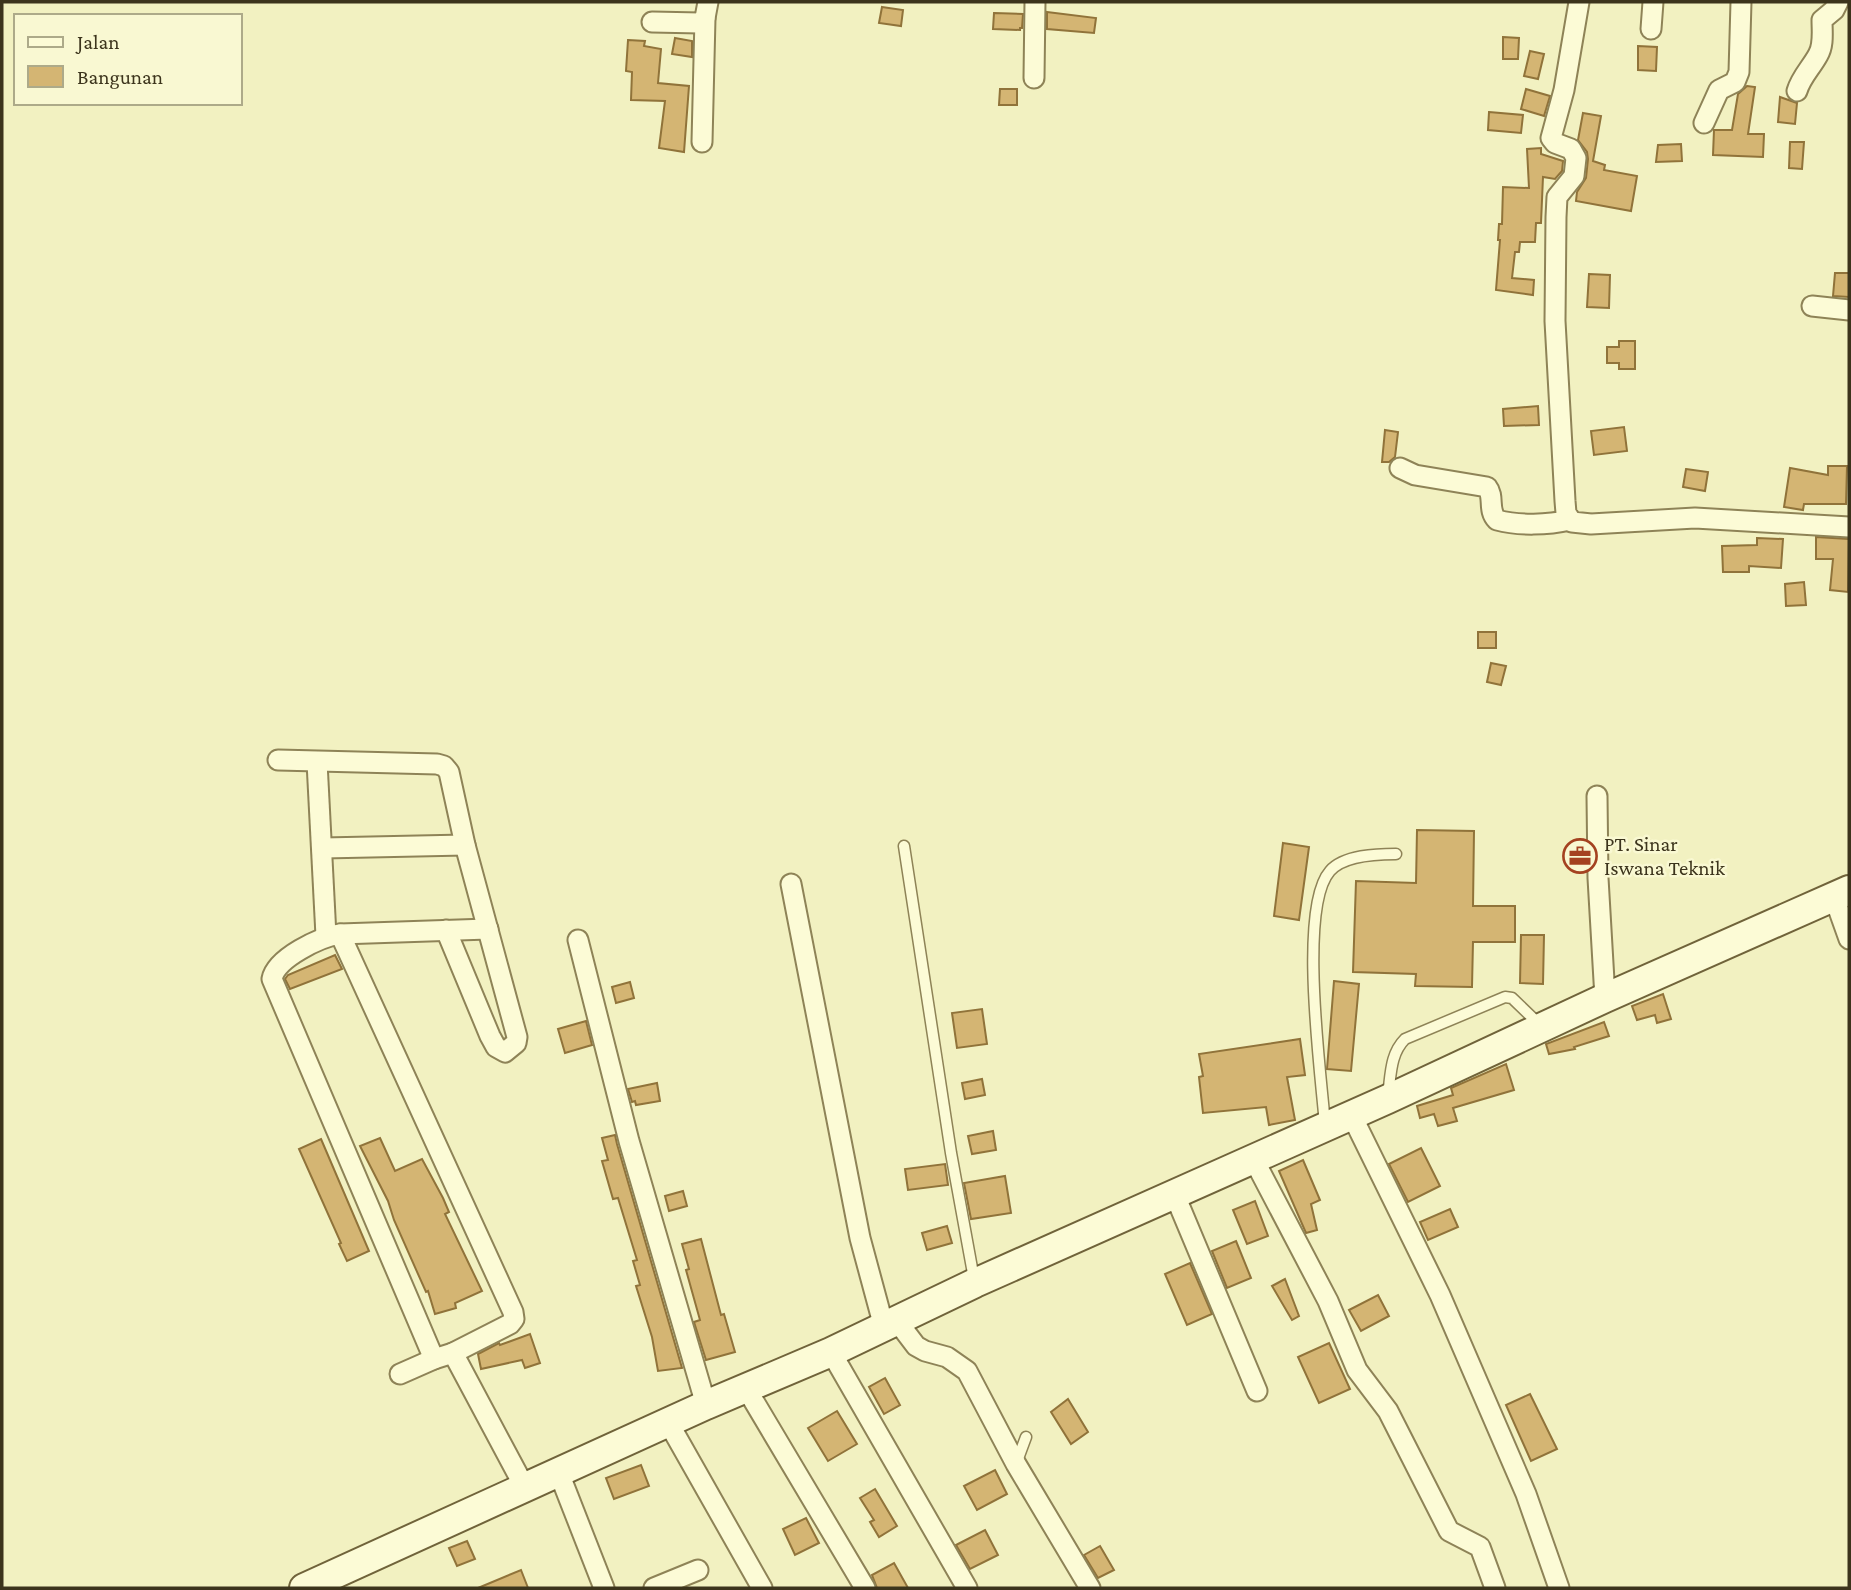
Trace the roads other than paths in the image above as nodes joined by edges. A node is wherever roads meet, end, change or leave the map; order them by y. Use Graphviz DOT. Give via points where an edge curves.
graph roads {
  1 [pos="1035,2"];
  2 [pos="1579,2"];
  3 [pos="1653,2"];
  4 [pos="1741,2"];
  5 [pos="1838,2"];
  6 [pos="707,10"];
  7 [pos="652,22"];
  8 [pos="1651,29"];
  9 [pos="1034,78"];
  10 [pos="1797,91"];
  11 [pos="1704,123"];
  12 [pos="702,142"];
  13 [pos="1812,306"];
  14 [pos="1849,310"];
  15 [pos="1400,468"];
  16 [pos="1570,520"];
  17 [pos="1849,527"];
  18 [pos="278,760"];
  19 [pos="317,762"];
  20 [pos="1597,796"];
  21 [pos="465,845"];
  22 [pos="904,846"];
  23 [pos="323,848"];
  24 [pos="1396,854"];
  25 [pos="791,884"];
  26 [pos="1842,893"];
  27 [pos="488,929"];
  28 [pos="446,930"];
  29 [pos="333,935"];
  30 [pos="1849,939"];
  31 [pos="578,940"];
  32 [pos="1605,998"];
  33 [pos="1543,1027"];
  34 [pos="1388,1099"];
  35 [pos="1350,1114"];
  36 [pos="1325,1125"];
  37 [pos="1253,1158"];
  38 [pos="1174,1193"];
  39 [pos="975,1283"];
  40 [pos="890,1324"];
  41 [pos="831,1352"];
  42 [pos="444,1356"];
  43 [pos="400,1374"];
  44 [pos="746,1388"];
  45 [pos="1257,1391"];
  46 [pos="706,1405"];
  47 [pos="668,1422"];
  48 [pos="1026,1437"];
  49 [pos="1016,1464"];
  50 [pos="559,1473"];
  51 [pos="525,1488"];
  52 [pos="698,1570"];
  53 [pos="304,1588"];
  54 [pos="604,1588"];
  55 [pos="654,1588"];
  56 [pos="762,1588"];
  57 [pos="865,1588"];
  58 [pos="967,1588"];
  59 [pos="1090,1588"];
  60 [pos="1495,1588"];
  61 [pos="1559,1588"];
  1 -- 9 [label="street"];
  2 -- 16 [label="street" via="1551,138 1571,149 1576,158 1574,176 1557,197 1556,217 1555,321 1565,501"];
  3 -- 8 [label="street"];
  4 -- 11 [label="street" via="1739,72 1735,82 1719,90"];
  5 -- 10 [label="street" via="1822,20 1819,55"];
  6 -- 7 [label="street" via="701,23"];
  6 -- 12 [label="street"];
  13 -- 14 [label="street"];
  15 -- 16 [label="street" via="1415,475 1486,487 1497,520"];
  16 -- 17 [label="street" via="1591,524 1695,518"];
  18 -- 19 [label="street"];
  19 -- 21 [label="street" via="444,766 450,772"];
  19 -- 23 [label="street"];
  20 -- 32 [label="street"];
  21 -- 23 [label="street"];
  21 -- 27 [label="street"];
  22 -- 39 [label="lane"];
  23 -- 29 [label="street"];
  24 -- 36 [label="lane" via="1373,853 1353,859 1332,869 1322,885 1312,975"];
  25 -- 40 [label="street" via="860,1238"];
  26 -- 30 [label="street"];
  26 -- 32 [label="street"];
  27 -- 28 [label="street"];
  27 -- 28 [label="street" via="517,1037 505,1052 490,1036"];
  28 -- 29 [label="street"];
  29 -- 42 [label="street" via="278,965 272,979"];
  29 -- 42 [label="street" via="513,1312 510,1324"];
  31 -- 46 [label="street" via="629,1141"];
  32 -- 33 [label="street"];
  33 -- 34 [label="street"];
  33 -- 34 [label="lane" via="1513,998 1505,997 1405,1039 1393,1056"];
  34 -- 35 [label="street"];
  35 -- 36 [label="street"];
  35 -- 61 [label="street" via="1440,1295 1527,1494"];
  36 -- 37 [label="street"];
  37 -- 38 [label="street"];
  37 -- 60 [label="street" via="1328,1301 1357,1370 1388,1411 1449,1531 1480,1548"];
  38 -- 39 [label="street"];
  38 -- 45 [label="street"];
  39 -- 40 [label="street"];
  40 -- 41 [label="street"];
  40 -- 49 [label="street" via="916,1346 947,1357 967,1371"];
  41 -- 44 [label="street"];
  41 -- 58 [label="street"];
  42 -- 43 [label="street"];
  42 -- 51 [label="street"];
  44 -- 46 [label="street"];
  44 -- 57 [label="street"];
  46 -- 47 [label="street"];
  47 -- 50 [label="street"];
  47 -- 56 [label="street"];
  48 -- 49 [label="lane"];
  49 -- 59 [label="street"];
  50 -- 51 [label="street"];
  50 -- 54 [label="street"];
  51 -- 53 [label="street"];
  52 -- 55 [label="street"];
}
